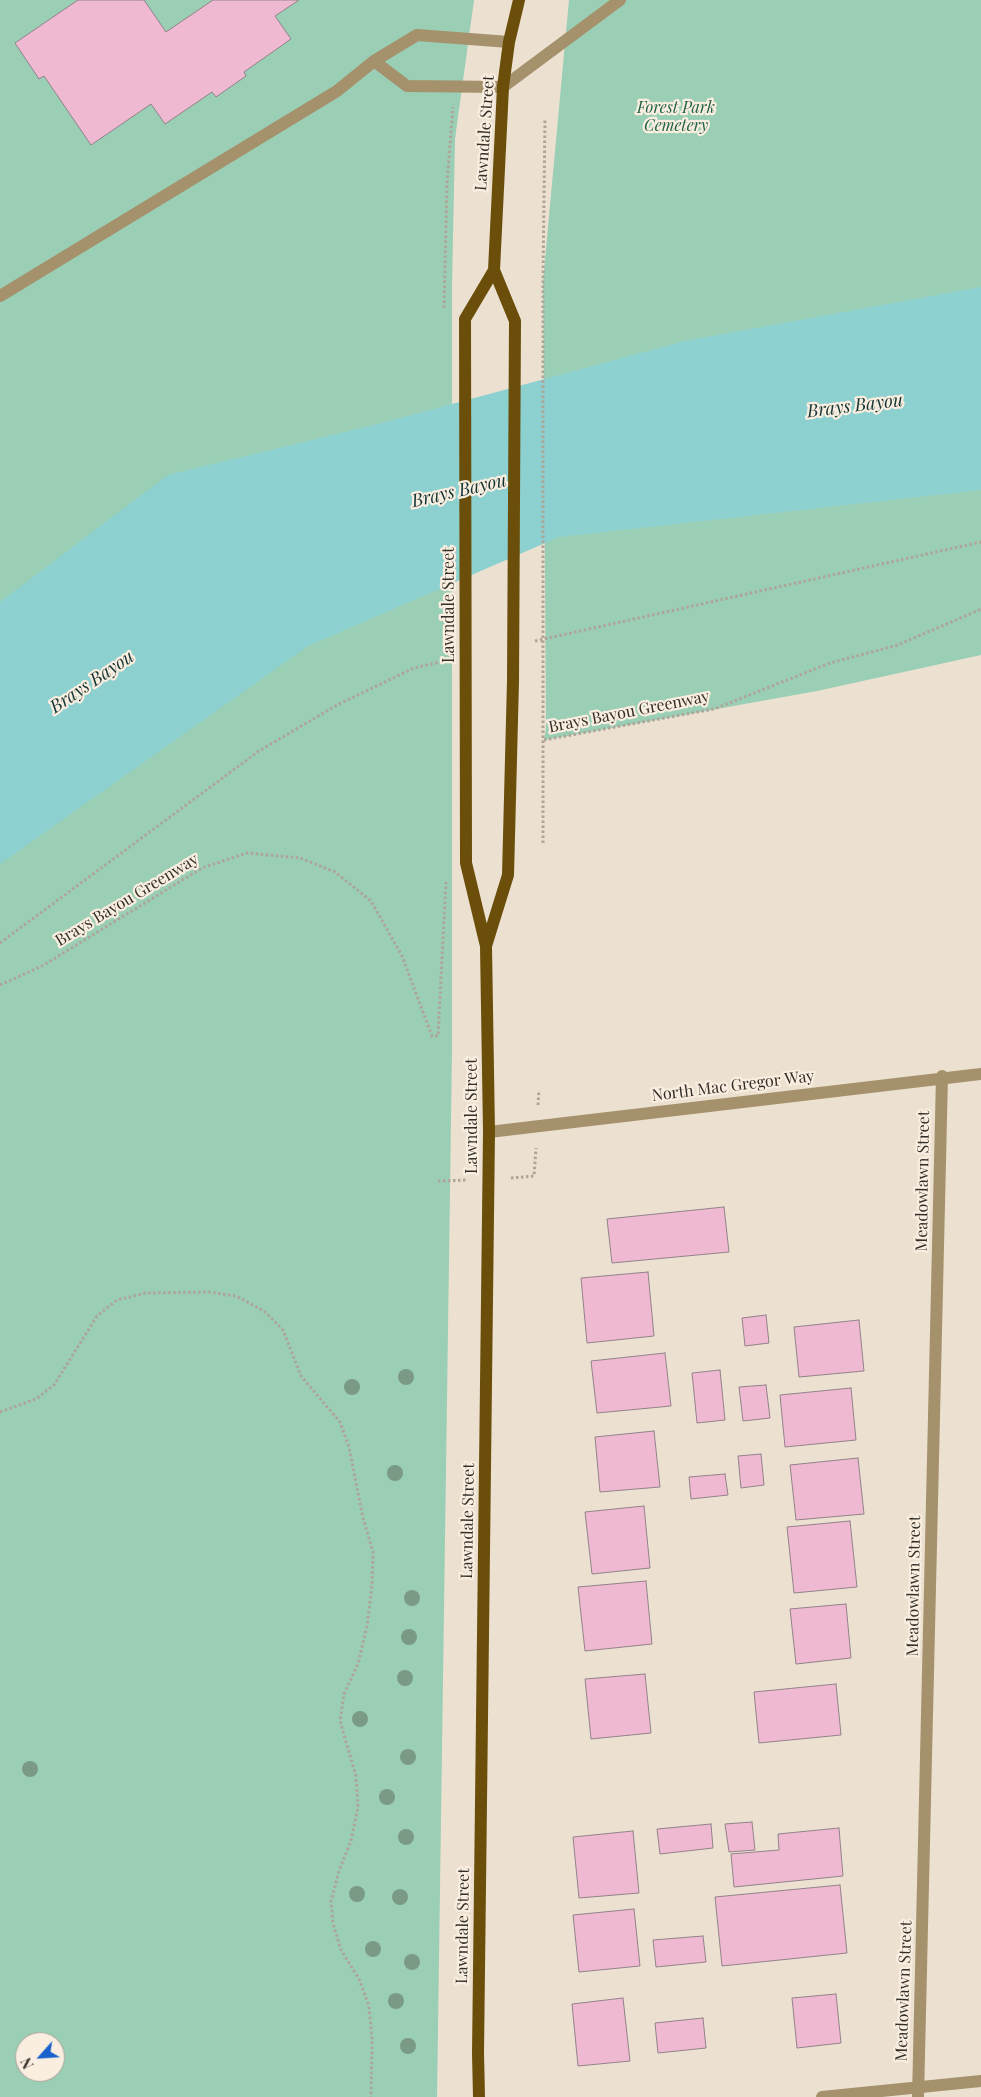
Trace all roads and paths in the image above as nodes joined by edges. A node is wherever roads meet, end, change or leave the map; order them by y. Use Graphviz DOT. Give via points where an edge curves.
graph roads {
  1 [pos="519,0"];
  2 [pos="620,0"];
  3 [pos="509,42"];
  4 [pos="374,61"];
  5 [pos="455,87"];
  6 [pos="503,87"];
  7 [pos="545,118"];
  8 [pos="494,270"];
  9 [pos="0,296"];
  10 [pos="444,310"];
  11 [pos="981,609"];
  12 [pos="544,740"];
  13 [pos="543,843"];
  14 [pos="486,946"];
  15 [pos="0,985"];
  16 [pos="440,1003"];
  17 [pos="981,1074"];
  18 [pos="942,1076"];
  19 [pos="489,1132"];
  20 [pos="0,1412"];
  21 [pos="981,2081"];
  22 [pos="918,2092"];
  23 [pos="370,2097"];
  24 [pos="479,2097"];
  25 [pos="822,2097"];
  1 -- 3 [label="main road, Lawndale Street"];
  2 -- 6 [label="street"];
  3 -- 4 [label="street" via="417,35"];
  3 -- 6 [label="main road, Lawndale Street"];
  4 -- 5 [label="street" via="407,86"];
  4 -- 9 [label="street" via="338,91"];
  5 -- 6 [label="street"];
  5 -- 10 [label="path" via="447,183"];
  6 -- 8 [label="main road, Lawndale Street"];
  7 -- 12 [label="path" via="542,319"];
  8 -- 14 [label="main road, Lawndale Street" via="515,321 513,681 508,875"];
  8 -- 14 [label="main road, Lawndale Street" via="465,319 466,863"];
  11 -- 12 [label="path, Brays Bayou Greenway" via="898,645 830,662 714,709"];
  12 -- 13 [label="path, Brays Bayou Greenway"];
  14 -- 19 [label="main road, Lawndale Street"];
  15 -- 16 [label="path, Brays Bayou Greenway" via="42,966 202,868 247,853 300,858 335,872 372,901 402,956 432,1036 438,1036"];
  17 -- 18 [label="street, North Mac Gregor Way"];
  18 -- 19 [label="street, North Mac Gregor Way"];
  18 -- 22 [label="street, Meadowlawn Street"];
  19 -- 24 [label="main road, Lawndale Street"];
  20 -- 23 [label="path" via="36,1398 54,1385 97,1316 118,1300 146,1293 209,1292 236,1296 264,1311 283,1330 301,1376 340,1422 349,1447 373,1552 367,1626 358,1664 344,1694 340,1721 356,1776 358,1807 351,1841 331,1901 333,1924 341,1950 359,1979 369,2006 372,2039"];
  21 -- 22 [label="street"];
  22 -- 25 [label="street"];
}
